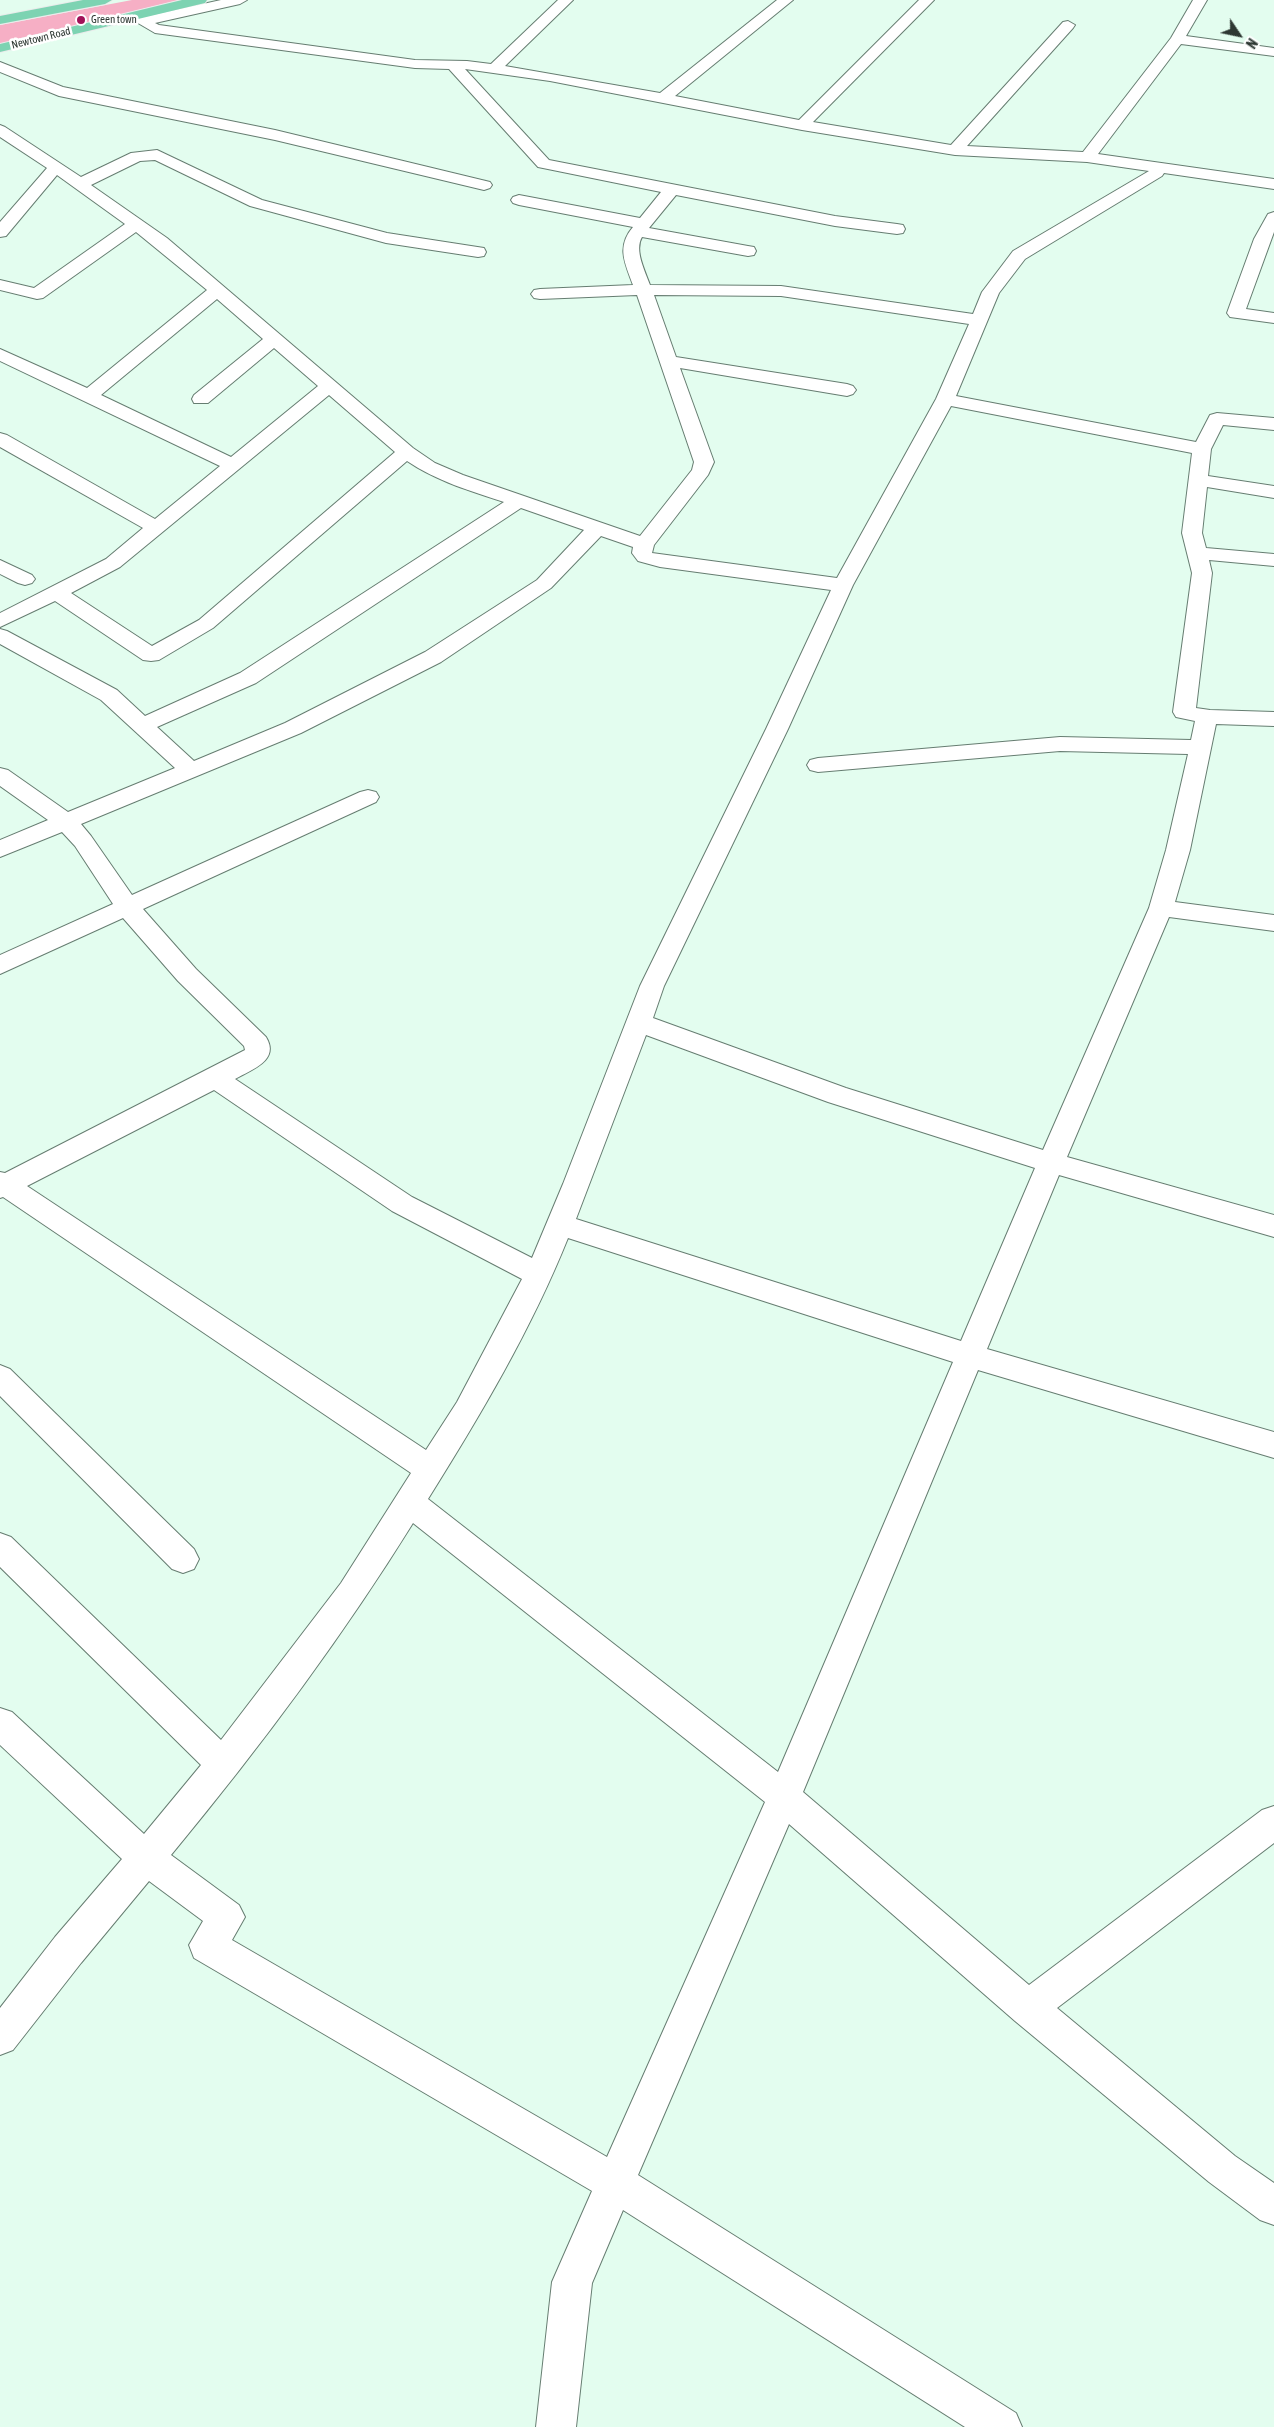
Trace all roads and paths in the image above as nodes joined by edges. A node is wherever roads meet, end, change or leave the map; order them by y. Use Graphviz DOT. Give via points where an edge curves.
graph roads {
  1 [pos="29,0"];
  2 [pos="106,0"];
  3 [pos="200,0"];
  4 [pos="240,0"];
  5 [pos="566,0"];
  6 [pos="786,0"];
  7 [pos="927,0"];
  8 [pos="1200,0"];
  9 [pos="5,19"];
  10 [pos="138,19"];
  11 [pos="1068,25"];
  12 [pos="1177,39"];
  13 [pos="0,48"];
  14 [pos="1274,52"];
  15 [pos="453,65"];
  16 [pos="0,66"];
  17 [pos="494,69"];
  18 [pos="664,98"];
  19 [pos="802,125"];
  20 [pos="0,130"];
  21 [pos="955,150"];
  22 [pos="1087,157"];
  23 [pos="1159,166"];
  24 [pos="56,167"];
  25 [pos="80,184"];
  26 [pos="1274,184"];
  27 [pos="484,185"];
  28 [pos="671,190"];
  29 [pos="519,200"];
  30 [pos="1274,217"];
  31 [pos="136,224"];
  32 [pos="641,228"];
  33 [pos="897,228"];
  34 [pos="0,232"];
  35 [pos="748,250"];
  36 [pos="478,252"];
  37 [pos="0,286"];
  38 [pos="217,290"];
  39 [pos="642,290"];
  40 [pos="540,294"];
  41 [pos="1274,318"];
  42 [pos="979,320"];
  43 [pos="274,338"];
  44 [pos="0,354"];
  45 [pos="668,361"];
  46 [pos="329,386"];
  47 [pos="847,390"];
  48 [pos="89,396"];
  49 [pos="945,398"];
  50 [pos="201,399"];
  51 [pos="1274,424"];
  52 [pos="0,439"];
  53 [pos="1202,449"];
  54 [pos="406,452"];
  55 [pos="233,465"];
  56 [pos="1198,480"];
  57 [pos="1274,492"];
  58 [pos="517,502"];
  59 [pos="157,528"];
  60 [pos="597,528"];
  61 [pos="644,544"];
  62 [pos="1197,553"];
  63 [pos="1274,560"];
  64 [pos="0,566"];
  65 [pos="25,579"];
  66 [pos="843,585"];
  67 [pos="56,592"];
  68 [pos="0,621"];
  69 [pos="0,635"];
  70 [pos="1210,717"];
  71 [pos="1274,719"];
  72 [pos="142,726"];
  73 [pos="1200,747"];
  74 [pos="818,765"];
  75 [pos="189,769"];
  76 [pos="0,775"];
  77 [pos="368,797"];
  78 [pos="67,823"];
  79 [pos="0,849"];
  80 [pos="128,908"];
  81 [pos="1161,908"];
  82 [pos="1274,923"];
  83 [pos="0,965"];
  84 [pos="638,1022"];
  85 [pos="216,1078"];
  86 [pos="1051,1163"];
  87 [pos="1,1185"];
  88 [pos="560,1225"];
  89 [pos="1274,1226"];
  90 [pos="539,1275"];
  91 [pos="970,1356"];
  92 [pos="0,1377"];
  93 [pos="1274,1445"];
  94 [pos="430,1469"];
  95 [pos="410,1503"];
  96 [pos="0,1547"];
  97 [pos="183,1559"];
  98 [pos="0,1723"];
  99 [pos="223,1764"];
  100 [pos="784,1796"];
  101 [pos="1274,1822"];
  102 [pos="146,1858"];
  103 [pos="1028,2008"];
  104 [pos="0,2037"];
  105 [pos="616,2184"];
  106 [pos="1274,2206"];
  107 [pos="556,2427"];
  108 [pos="1002,2427"];
  1 -- 9 [label="main road" via="28,6"];
  2 -- 9 [label="main road, Newtown Road"];
  3 -- 10 [label="main road, Newtown Road"];
  4 -- 10 [label="street"];
  5 -- 17 [label="street"];
  6 -- 18 [label="street"];
  7 -- 19 [label="street"];
  8 -- 12 [label="street"];
  10 -- 13 [label="main road, Newtown Road"];
  10 -- 15 [label="street" via="155,29 415,64"];
  11 -- 21 [label="street"];
  12 -- 14 [label="street"];
  12 -- 22 [label="street"];
  15 -- 17 [label="street"];
  15 -- 28 [label="street" via="544,164"];
  16 -- 27 [label="street" via="59,91 275,135"];
  17 -- 18 [label="street"];
  18 -- 19 [label="street"];
  19 -- 21 [label="street"];
  20 -- 24 [label="street"];
  21 -- 22 [label="street"];
  22 -- 23 [label="street"];
  23 -- 26 [label="street"];
  23 -- 42 [label="street" via="1156,173 1019,255 991,292"];
  24 -- 25 [label="street"];
  24 -- 34 [label="street"];
  25 -- 31 [label="street"];
  25 -- 36 [label="street" via="137,156 157,155 256,203 386,238"];
  28 -- 32 [label="street"];
  28 -- 33 [label="street" via="835,221"];
  29 -- 32 [label="street"];
  30 -- 41 [label="street" via="1262,239 1236,313"];
  31 -- 37 [label="street" via="37,294"];
  31 -- 38 [label="street"];
  32 -- 35 [label="street"];
  32 -- 39 [label="street" via="632,238 632,258"];
  38 -- 43 [label="street"];
  38 -- 48 [label="street"];
  39 -- 40 [label="street"];
  39 -- 42 [label="street" via="781,291"];
  39 -- 45 [label="street"];
  42 -- 49 [label="street"];
  43 -- 46 [label="street"];
  43 -- 50 [label="street"];
  44 -- 48 [label="street"];
  45 -- 47 [label="street"];
  45 -- 61 [label="street" via="704,462 701,471"];
  46 -- 54 [label="street"];
  46 -- 55 [label="street"];
  48 -- 55 [label="street"];
  49 -- 53 [label="street"];
  49 -- 66 [label="street"];
  51 -- 53 [label="street" via="1217,420"];
  52 -- 59 [label="street"];
  53 -- 56 [label="street"];
  54 -- 58 [label="street" via="428,466"];
  54 -- 67 [label="street" via="206,624 151,654"];
  55 -- 59 [label="street"];
  56 -- 57 [label="street"];
  56 -- 62 [label="street" via="1192,533"];
  58 -- 60 [label="street"];
  58 -- 72 [label="street" via="248,678"];
  59 -- 67 [label="street" via="113,563"];
  60 -- 61 [label="street"];
  60 -- 75 [label="street" via="544,584 433,657 293,728"];
  61 -- 66 [label="street" via="644,557 652,559"];
  62 -- 63 [label="street"];
  62 -- 70 [label="street" via="1202,573 1184,712"];
  64 -- 65 [label="street"];
  66 -- 84 [label="street" via="652,986"];
  67 -- 68 [label="street"];
  69 -- 72 [label="street" via="108,695"];
  70 -- 71 [label="street"];
  70 -- 73 [label="street" via="1206,721"];
  72 -- 75 [label="street"];
  73 -- 74 [label="street" via="1060,744"];
  73 -- 81 [label="street" via="1178,850"];
  75 -- 78 [label="street"];
  76 -- 78 [label="street"];
  77 -- 80 [label="street"];
  78 -- 79 [label="street"];
  78 -- 80 [label="street" via="83,841"];
  80 -- 83 [label="street"];
  80 -- 85 [label="street" via="188,975 257,1044 258,1053"];
  81 -- 82 [label="street"];
  81 -- 86 [label="street"];
  84 -- 86 [label="street" via="837,1095"];
  84 -- 88 [label="street"];
  85 -- 87 [label="street"];
  85 -- 90 [label="street" via="402,1204"];
  86 -- 89 [label="street"];
  86 -- 91 [label="street"];
  87 -- 94 [label="street"];
  88 -- 90 [label="street"];
  88 -- 91 [label="street"];
  90 -- 94 [label="street" via="467,1411"];
  91 -- 93 [label="street"];
  91 -- 100 [label="street"];
  92 -- 97 [label="street"];
  94 -- 95 [label="street"];
  95 -- 99 [label="street" via="352,1593"];
  95 -- 100 [label="street"];
  96 -- 99 [label="street"];
  98 -- 102 [label="street"];
  99 -- 102 [label="street"];
  100 -- 103 [label="street"];
  100 -- 105 [label="street"];
  101 -- 103 [label="street"];
  102 -- 104 [label="street"];
  102 -- 105 [label="street" via="227,1917 207,1945"];
  103 -- 106 [label="street" via="1222,2169"];
  105 -- 107 [label="street" via="572,2282"];
  105 -- 108 [label="street"];
}
